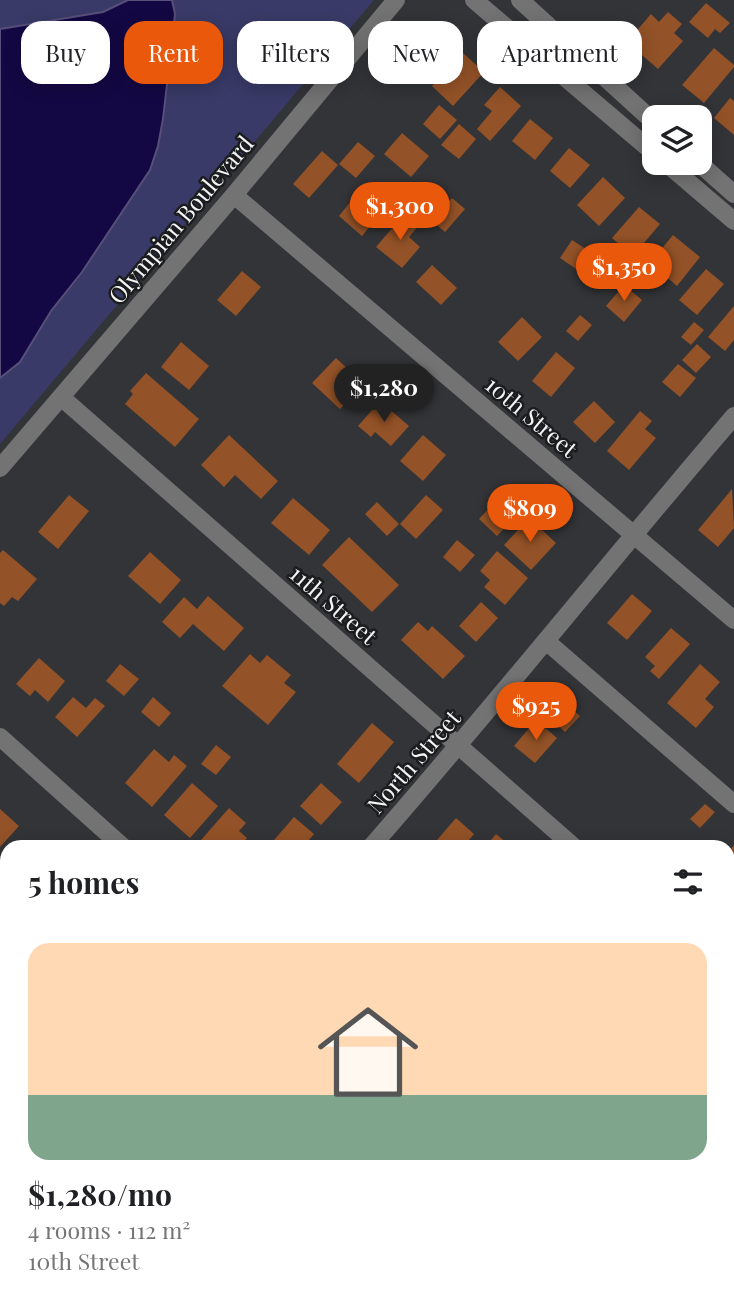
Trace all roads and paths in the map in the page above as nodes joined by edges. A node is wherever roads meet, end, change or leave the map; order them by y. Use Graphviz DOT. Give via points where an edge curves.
graph roads {
  1 [pos="396,0"];
  2 [pos="474,0"];
  3 [pos="520,0"];
  4 [pos="642,111"];
  5 [pos="642,143"];
  6 [pos="680,175"];
  7 [pos="712,175"];
  8 [pos="734,194"];
  9 [pos="234,195"];
  10 [pos="734,221"];
  11 [pos="61,397"];
  12 [pos="734,416"];
  13 [pos="0,467"];
  14 [pos="633,534"];
  15 [pos="734,620"];
  16 [pos="546,640"];
  17 [pos="0,737"];
  18 [pos="459,746"];
  19 [pos="734,804"];
  20 [pos="115,840"];
  21 [pos="377,840"];
  22 [pos="565,840"];
  1 -- 9 [label="street, Olympian Boulevard"];
  2 -- 5 [label="street"];
  3 -- 4 [label="street"];
  6 -- 10 [label="street"];
  7 -- 8 [label="street"];
  9 -- 11 [label="street, Olympian Boulevard"];
  9 -- 14 [label="street, 10th Street"];
  11 -- 13 [label="street, Olympian Boulevard"];
  11 -- 18 [label="street, 11th Street"];
  12 -- 14 [label="street, North Street"];
  14 -- 15 [label="street, 10th Street"];
  14 -- 16 [label="street, North Street"];
  16 -- 18 [label="street, North Street"];
  16 -- 19 [label="street"];
  17 -- 20 [label="street"];
  18 -- 21 [label="street, North Street"];
  18 -- 22 [label="street, 11th Street"];
}
